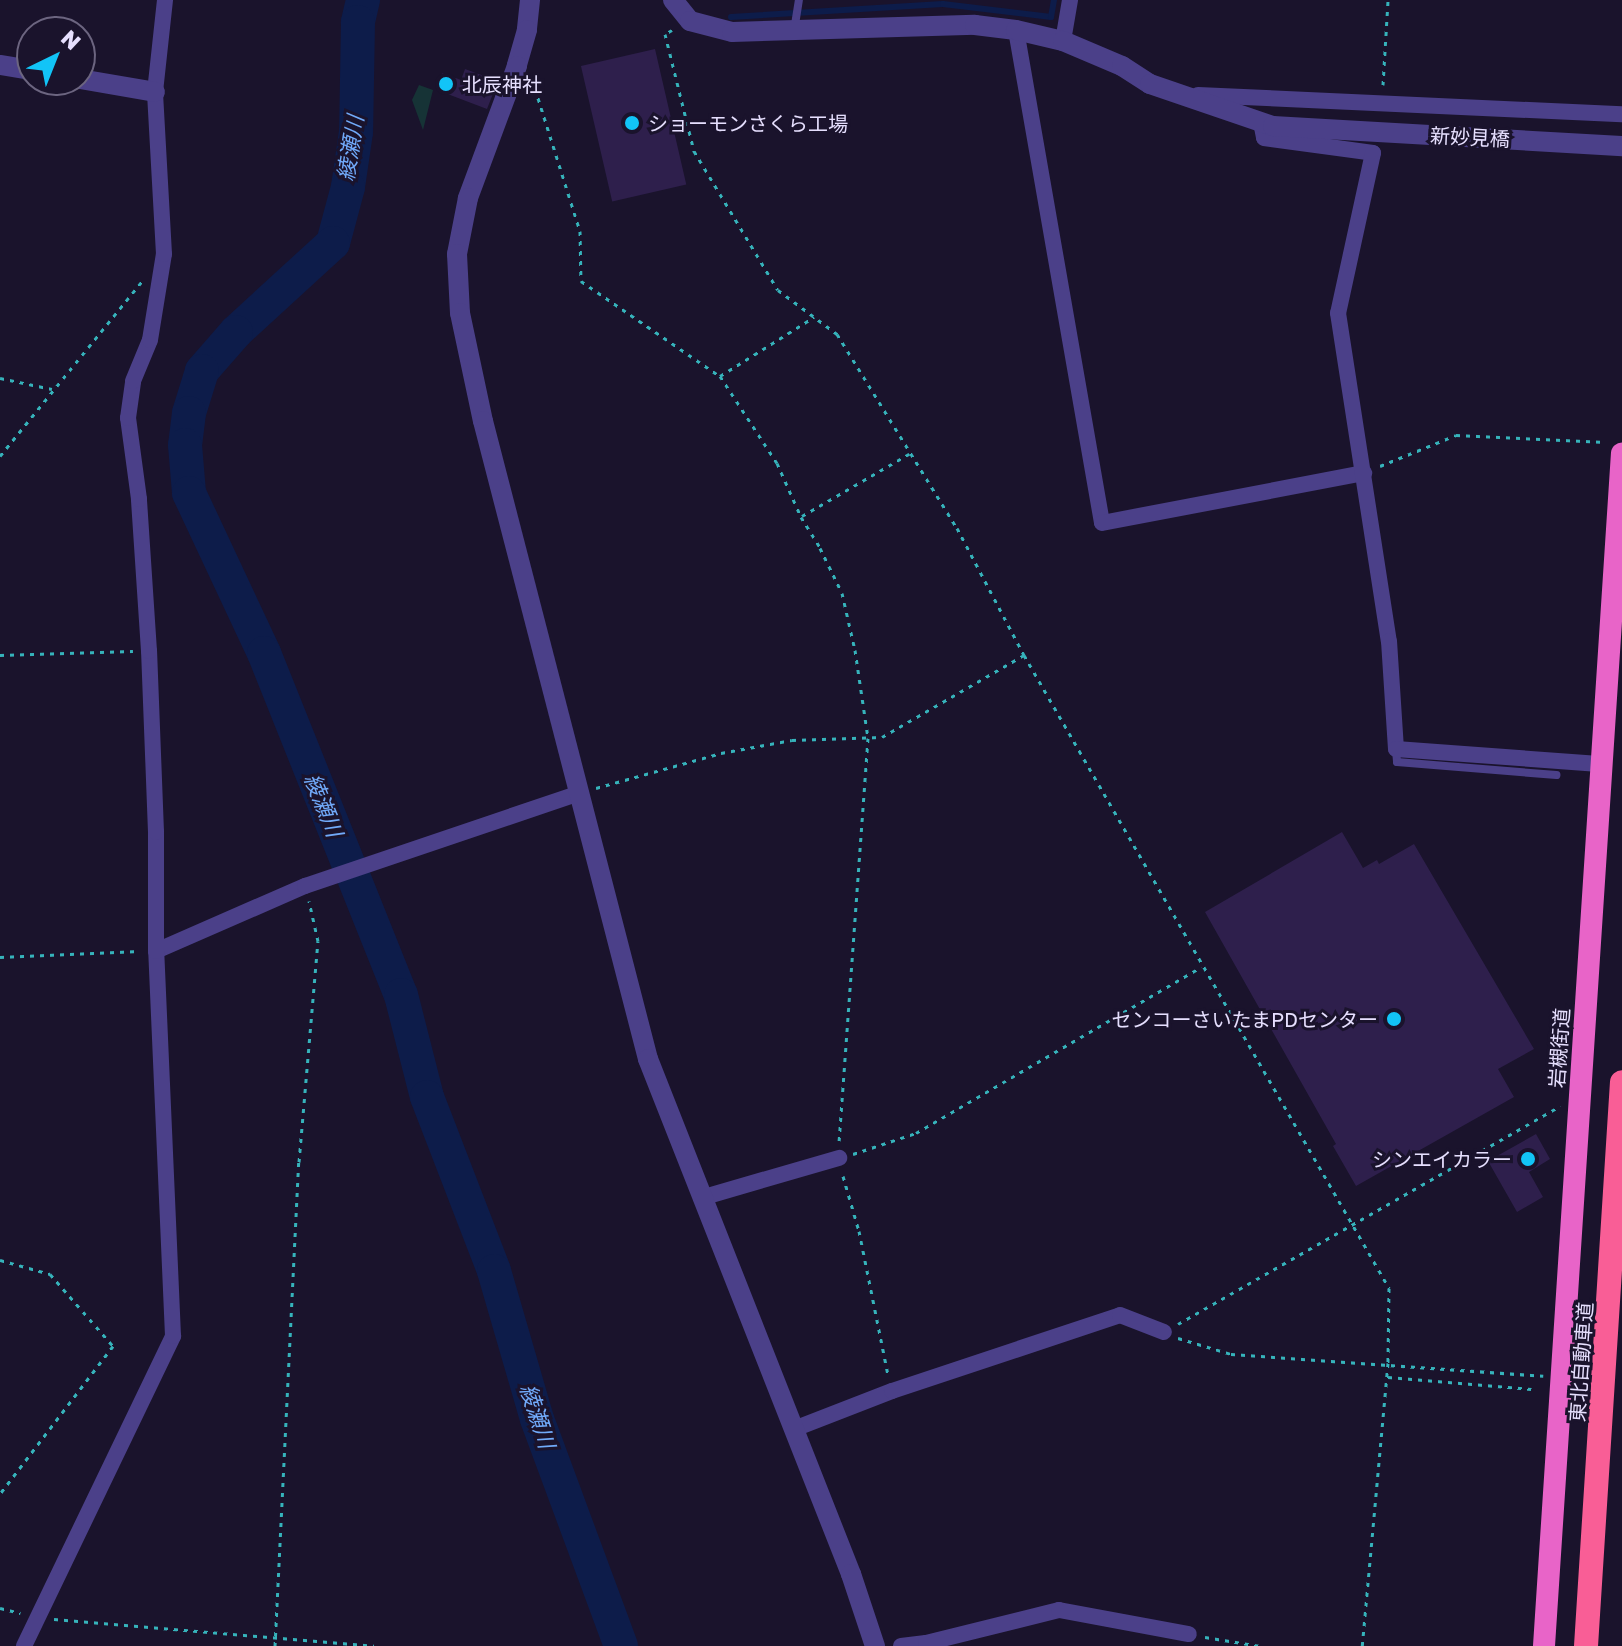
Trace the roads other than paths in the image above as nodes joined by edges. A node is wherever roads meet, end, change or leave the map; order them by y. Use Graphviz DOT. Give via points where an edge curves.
graph roads {
  1 [pos="165,0"];
  2 [pos="530,0"];
  3 [pos="673,0"];
  4 [pos="799,0"];
  5 [pos="1070,0"];
  6 [pos="1016,30"];
  7 [pos="794,32"];
  8 [pos="1063,41"];
  9 [pos="96,82"];
  10 [pos="155,92"];
  11 [pos="1176,94"];
  12 [pos="1622,114"];
  13 [pos="1261,122"];
  14 [pos="1622,146"];
  15 [pos="1614,448"];
  16 [pos="1364,473"];
  17 [pos="1396,749"];
  18 [pos="1602,764"];
  19 [pos="1556,775"];
  20 [pos="580,793"];
  21 [pos="156,951"];
  22 [pos="1622,1082"];
  23 [pos="839,1158"];
  24 [pos="701,1198"];
  25 [pos="1164,1332"];
  26 [pos="794,1429"];
  27 [pos="1189,1634"];
  28 [pos="24,1646"];
  29 [pos="875,1646"];
  30 [pos="901,1646"];
  31 [pos="1544,1646"];
  32 [pos="1586,1646"];
  1 -- 10 [label="street"];
  2 -- 20 [label="street" via="517,66 468,198 457,254 460,313"];
  3 -- 7 [label="street, 新妙見橋" via="690,21 732,32"];
  4 -- 7 [label="lane"];
  5 -- 8 [label="street"];
  6 -- 7 [label="street, 新妙見橋" via="975,25"];
  6 -- 8 [label="street, 新妙見橋"];
  6 -- 16 [label="street" via="1102,523"];
  8 -- 11 [label="street, 新妙見橋"];
  9 -- 10 [label="street"];
  10 -- 21 [label="street" via="164,254 150,340 133,381 128,418 149,651"];
  11 -- 12 [label="street"];
  11 -- 13 [label="street, 新妙見橋"];
  13 -- 14 [label="street, 新妙見橋"];
  13 -- 16 [label="street" via="1264,138 1373,153 1338,313"];
  15 -- 18 [label="highway, 岩槻街道"];
  16 -- 17 [label="street" via="1389,641"];
  17 -- 18 [label="street"];
  17 -- 19 [label="lane" via="1397,762"];
  18 -- 31 [label="highway, 岩槻街道"];
  20 -- 21 [label="street" via="305,886"];
  20 -- 24 [label="street" via="648,1059"];
  21 -- 28 [label="street" via="173,1336"];
  22 -- 32 [label="highway, 東北自動車道"];
  23 -- 24 [label="street"];
  24 -- 26 [label="street"];
  25 -- 26 [label="street" via="1120,1315"];
  26 -- 29 [label="street"];
  27 -- 30 [label="street" via="1059,1610"];
}
